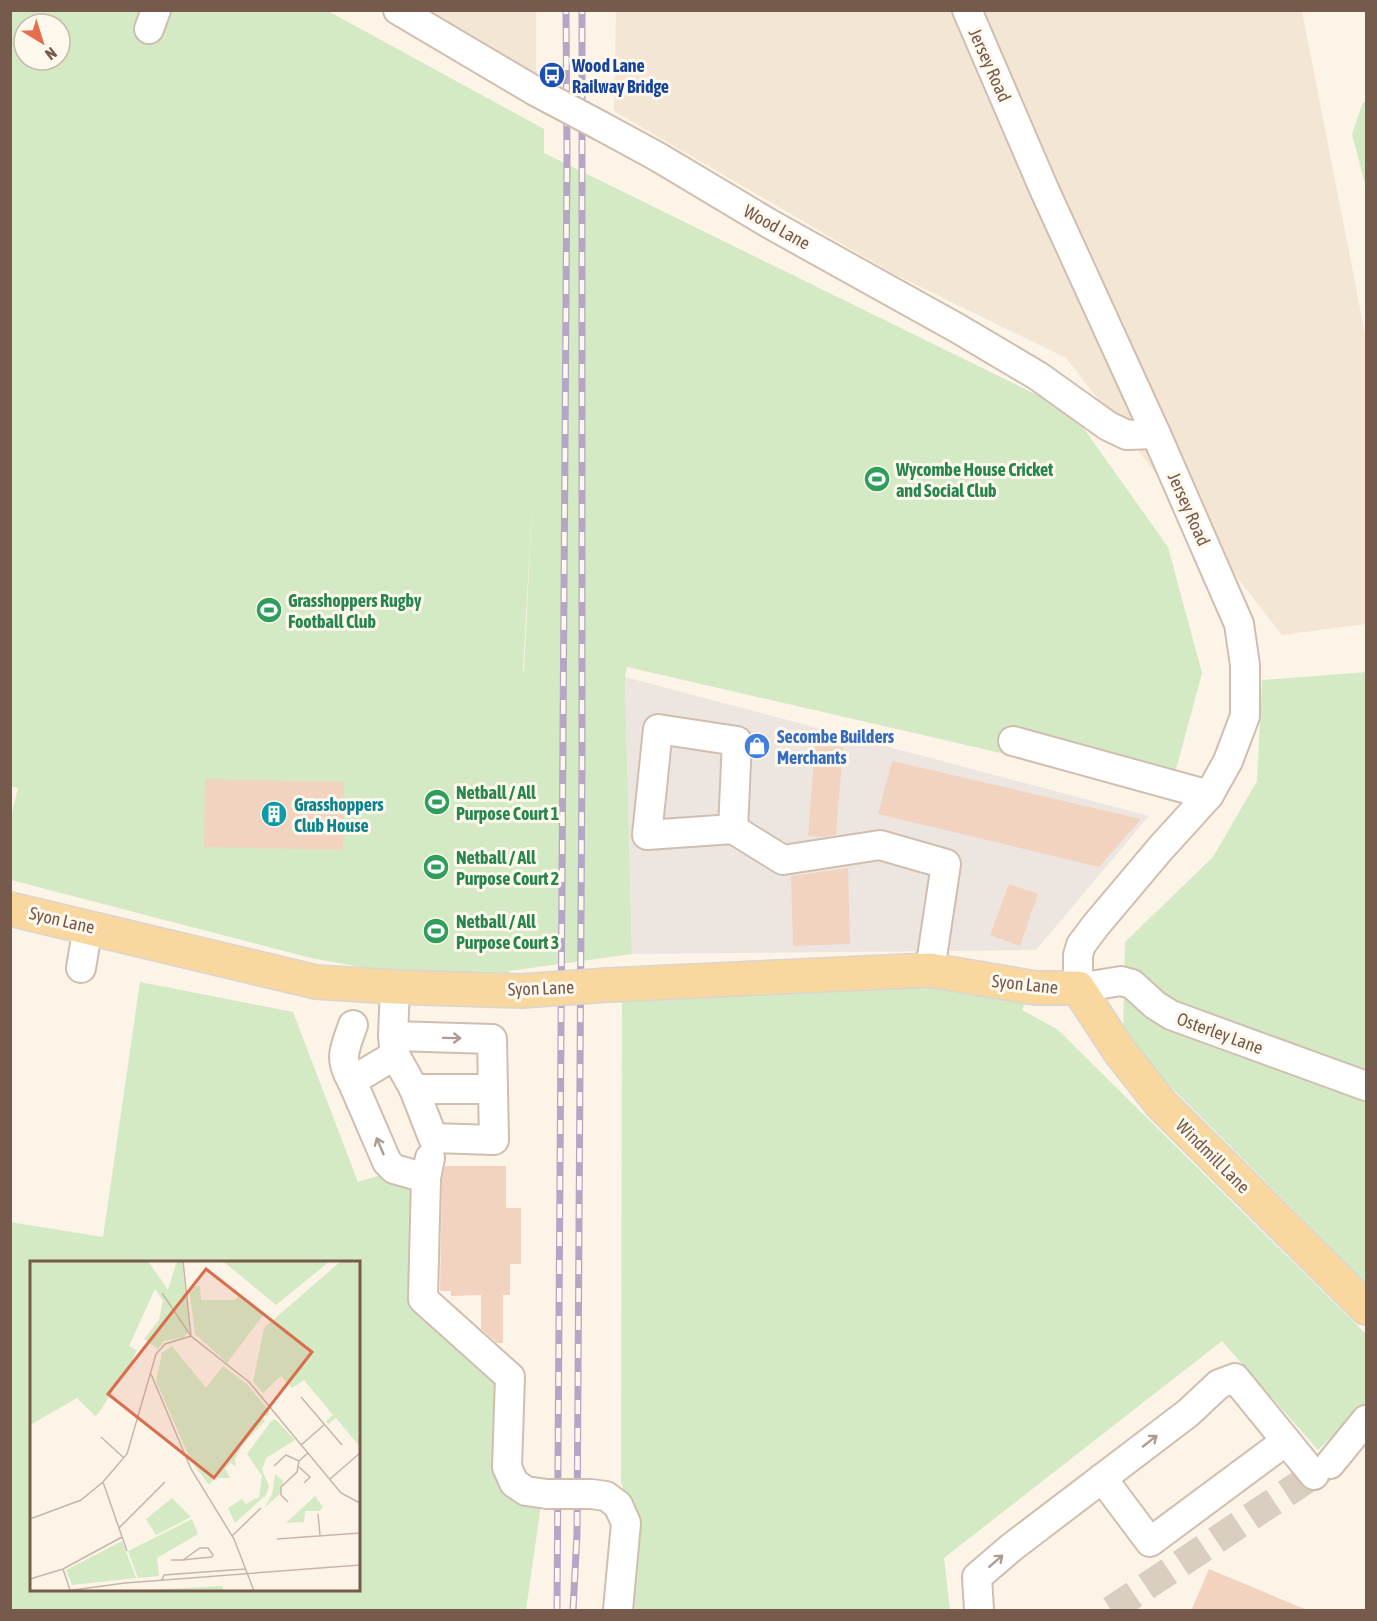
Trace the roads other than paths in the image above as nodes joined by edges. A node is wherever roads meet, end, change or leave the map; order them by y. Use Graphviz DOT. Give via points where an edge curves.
graph roads {
  1 [pos="398,10"];
  2 [pos="967,10"];
  3 [pos="1156,434"];
  4 [pos="1013,741"];
  5 [pos="1209,795"];
  6 [pos="733,830"];
  7 [pos="10,909"];
  8 [pos="88,926"];
  9 [pos="81,968"];
  10 [pos="930,970"];
  11 [pos="395,987"];
  12 [pos="1078,987"];
  13 [pos="353,1025"];
  14 [pos="394,1046"];
  15 [pos="352,1081"];
  16 [pos="1366,1086"];
  17 [pos="414,1089"];
  18 [pos="493,1089"];
  19 [pos="433,1138"];
  20 [pos="426,1178"];
  21 [pos="1366,1308"];
  22 [pos="1366,1420"];
  23 [pos="1286,1441"];
  24 [pos="1102,1478"];
  25 [pos="618,1611"];
  26 [pos="979,1611"];
  1 -- 3 [label="street, Wood Lane, bridge" via="957,327 1038,376 1108,426 1127,435"];
  2 -- 3 [label="street, Jersey Road"];
  3 -- 5 [label="street, Jersey Road" via="1239,624 1245,665 1245,716 1228,761"];
  4 -- 5 [label="street"];
  5 -- 12 [label="street, Jersey Road" via="1081,945"];
  6 -- 6 [label="street" via="737,741 658,729 648,835"];
  6 -- 10 [label="street" via="783,860 880,845 946,864"];
  7 -- 8 [label="main road, Syon Lane"];
  8 -- 9 [label="street"];
  8 -- 11 [label="main road, Syon Lane" via="316,982"];
  10 -- 11 [label="main road, Syon Lane, bridge" via="521,991"];
  10 -- 12 [label="main road, Syon Lane" via="1035,988"];
  11 -- 14 [label="street"];
  12 -- 16 [label="street, Osterley Lane" via="1121,981 1132,984 1171,1015"];
  12 -- 21 [label="main road, Windmill Lane" via="1120,1052 1161,1104"];
  13 -- 15 [label="street" via="344,1053 344,1068"];
  14 -- 15 [label="street"];
  14 -- 17 [label="street"];
  14 -- 18 [label="street, one-way" via="492,1038"];
  20 -- 15 [label="street, one-way" via="394,1169 387,1162"];
  17 -- 18 [label="street"];
  17 -- 19 [label="street"];
  18 -- 19 [label="street" via="494,1140"];
  19 -- 20 [label="street"];
  20 -- 25 [label="street, bridge" via="423,1299 510,1377 507,1467 514,1483 526,1491 547,1494 606,1496 618,1505 626,1523"];
  22 -- 23 [label="street" via="1322,1469"];
  24 -- 23 [label="street, one-way" via="1188,1413 1219,1384 1235,1378"];
  23 -- 24 [label="street" via="1150,1542"];
  26 -- 24 [label="street, one-way" via="977,1577"];
}
